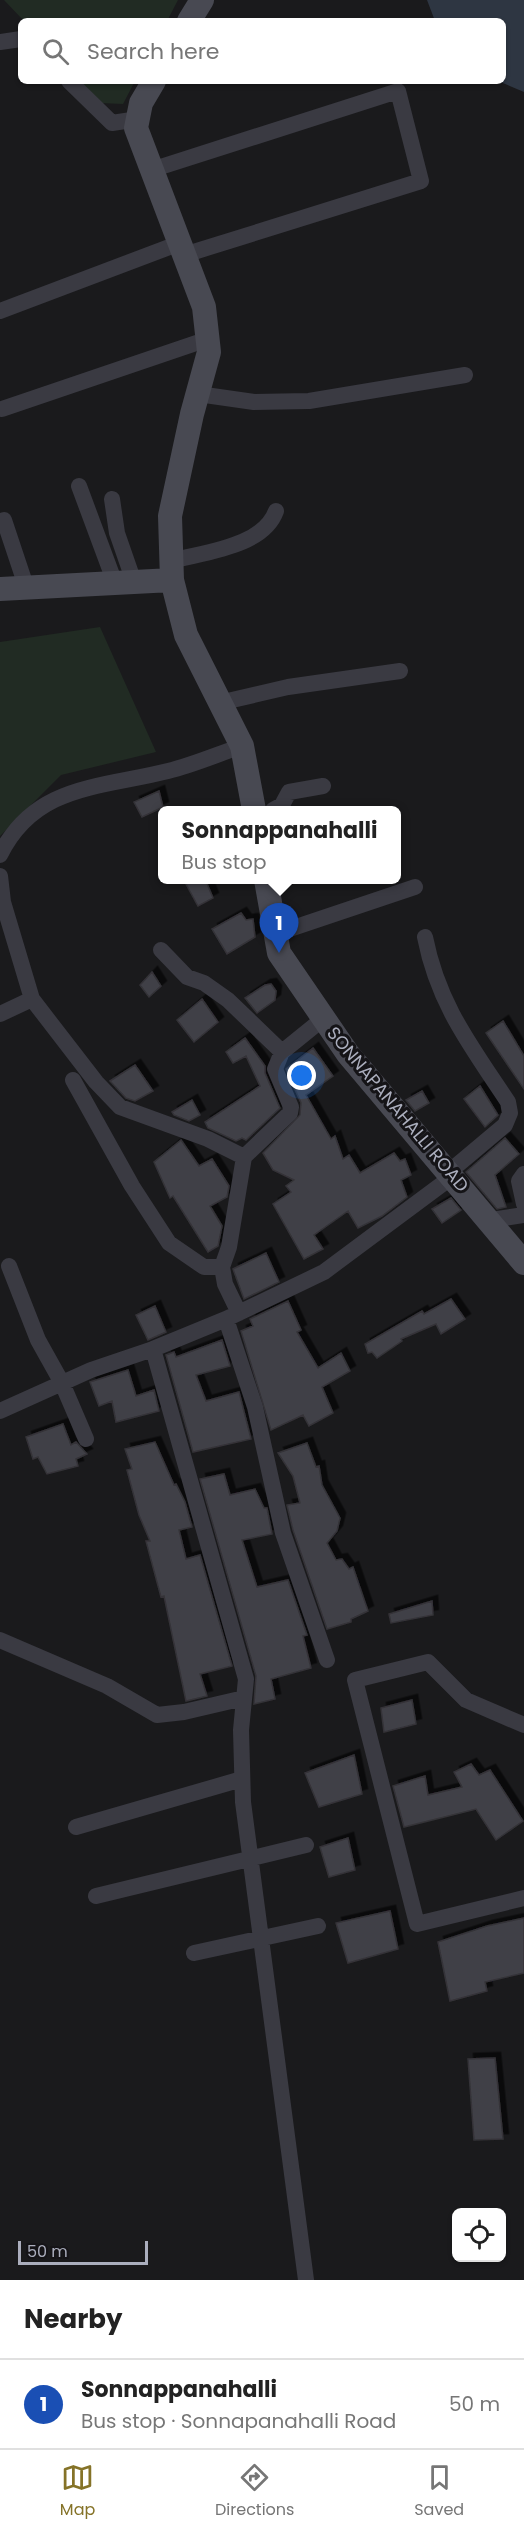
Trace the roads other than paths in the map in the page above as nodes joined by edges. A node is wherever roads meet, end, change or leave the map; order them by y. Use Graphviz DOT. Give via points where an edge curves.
graph roads {
  1 [pos="202,0"];
  2 [pos="191,18"];
  3 [pos="18,39"];
  4 [pos="0,42"];
  5 [pos="72,84"];
  6 [pos="152,84"];
  7 [pos="138,119"];
  8 [pos="151,170"];
  9 [pos="182,249"];
  10 [pos="0,310"];
  11 [pos="208,339"];
  12 [pos="465,375"];
  13 [pos="198,394"];
  14 [pos="2,409"];
  15 [pos="79,486"];
  16 [pos="112,499"];
  17 [pos="276,511"];
  18 [pos="4,520"];
  19 [pos="172,570"];
  20 [pos="125,583"];
  21 [pos="27,589"];
  22 [pos="0,590"];
  23 [pos="400,671"];
  24 [pos="219,703"];
  25 [pos="242,746"];
  26 [pos="323,786"];
  27 [pos="253,806"];
  28 [pos="280,806"];
  29 [pos="0,855"];
  30 [pos="0,876"];
  31 [pos="267,884"];
  32 [pos="415,887"];
  33 [pos="275,934"];
  34 [pos="425,937"];
  35 [pos="161,950"];
  36 [pos="32,999"];
  37 [pos="0,1014"];
  38 [pos="324,1018"];
  39 [pos="282,1052"];
  40 [pos="73,1080"];
  41 [pos="244,1157"];
  42 [pos="451,1174"];
  43 [pos="524,1174"];
  44 [pos="524,1204"];
  45 [pos="524,1215"];
  46 [pos="491,1220"];
  47 [pos="524,1263"];
  48 [pos="9,1266"];
  49 [pos="222,1267"];
  50 [pos="233,1316"];
  51 [pos="153,1349"];
  52 [pos="62,1383"];
  53 [pos="0,1411"];
  54 [pos="86,1439"];
  55 [pos="0,1640"];
  56 [pos="327,1660"];
  57 [pos="244,1698"];
  58 [pos="524,1725"];
  59 [pos="242,1779"];
  60 [pos="76,1827"];
  61 [pos="306,1845"];
  62 [pos="251,1858"];
  63 [pos="96,1896"];
  64 [pos="524,1898"];
  65 [pos="318,1926"];
  66 [pos="262,1937"];
  67 [pos="194,1953"];
  68 [pos="306,2280"];
  1 -- 2 [label="street"];
  3 -- 4 [label="street"];
  5 -- 7 [label="street" via="112,123"];
  6 -- 7 [label="street" via="141,103"];
  7 -- 8 [label="street" via="136,128"];
  8 -- 9 [label="street"];
  8 -- 9 [label="street" via="398,91 421,182"];
  9 -- 10 [label="street"];
  9 -- 11 [label="street" via="204,307"];
  11 -- 13 [label="street" via="209,352"];
  11 -- 14 [label="street"];
  12 -- 13 [label="street" via="309,401 254,402"];
  13 -- 19 [label="street" via="170,516"];
  15 -- 20 [label="street"];
  16 -- 20 [label="street"];
  17 -- 19 [label="street" via="272,522 247,540"];
  18 -- 21 [label="street"];
  19 -- 20 [label="street"];
  19 -- 24 [label="street" via="186,635"];
  20 -- 21 [label="street"];
  21 -- 22 [label="street"];
  23 -- 24 [label="street" via="288,687"];
  24 -- 25 [label="street"];
  25 -- 27 [label="street"];
  25 -- 29 [label="street" via="172,771 71,790 35,810 8,839"];
  26 -- 28 [label="street" via="289,792"];
  30 -- 36 [label="street" via="3,902"];
  31 -- 33 [label="street, SONNAPANAHALLI ROAD"];
  32 -- 33 [label="street"];
  33 -- 38 [label="street, SONNAPANAHALLI ROAD" via="279,953"];
  34 -- 42 [label="street" via="432,972 452,1016 508,1102 510,1113 505,1125"];
  35 -- 39 [label="street" via="187,977 204,983 228,1000"];
  36 -- 37 [label="street"];
  36 -- 41 [label="street" via="120,1107 208,1139"];
  38 -- 39 [label="street"];
  38 -- 42 [label="street, SONNAPANAHALLI ROAD" via="348,1054"];
  39 -- 41 [label="street" via="275,1069 290,1113"];
  40 -- 49 [label="street" via="169,1244 204,1267"];
  41 -- 49 [label="street"];
  42 -- 46 [label="street, SONNAPANAHALLI ROAD"];
  42 -- 50 [label="street" via="324,1272"];
  43 -- 44 [label="street" via="519,1181"];
  45 -- 46 [label="street"];
  46 -- 47 [label="street, SONNAPANAHALLI ROAD"];
  48 -- 52 [label="street" via="38,1340"];
  49 -- 50 [label="street"];
  50 -- 51 [label="street"];
  50 -- 56 [label="street" via="283,1533"];
  51 -- 52 [label="street"];
  51 -- 57 [label="street" via="246,1679"];
  52 -- 53 [label="street"];
  52 -- 54 [label="street"];
  55 -- 57 [label="street" via="107,1686 157,1715"];
  57 -- 59 [label="street"];
  58 -- 64 [label="street" via="466,1700 428,1662 355,1680 417,1924"];
  59 -- 60 [label="street"];
  59 -- 62 [label="street"];
  61 -- 62 [label="street"];
  62 -- 63 [label="street"];
  62 -- 66 [label="street"];
  65 -- 66 [label="street"];
  66 -- 67 [label="street"];
  66 -- 68 [label="street"];
}
